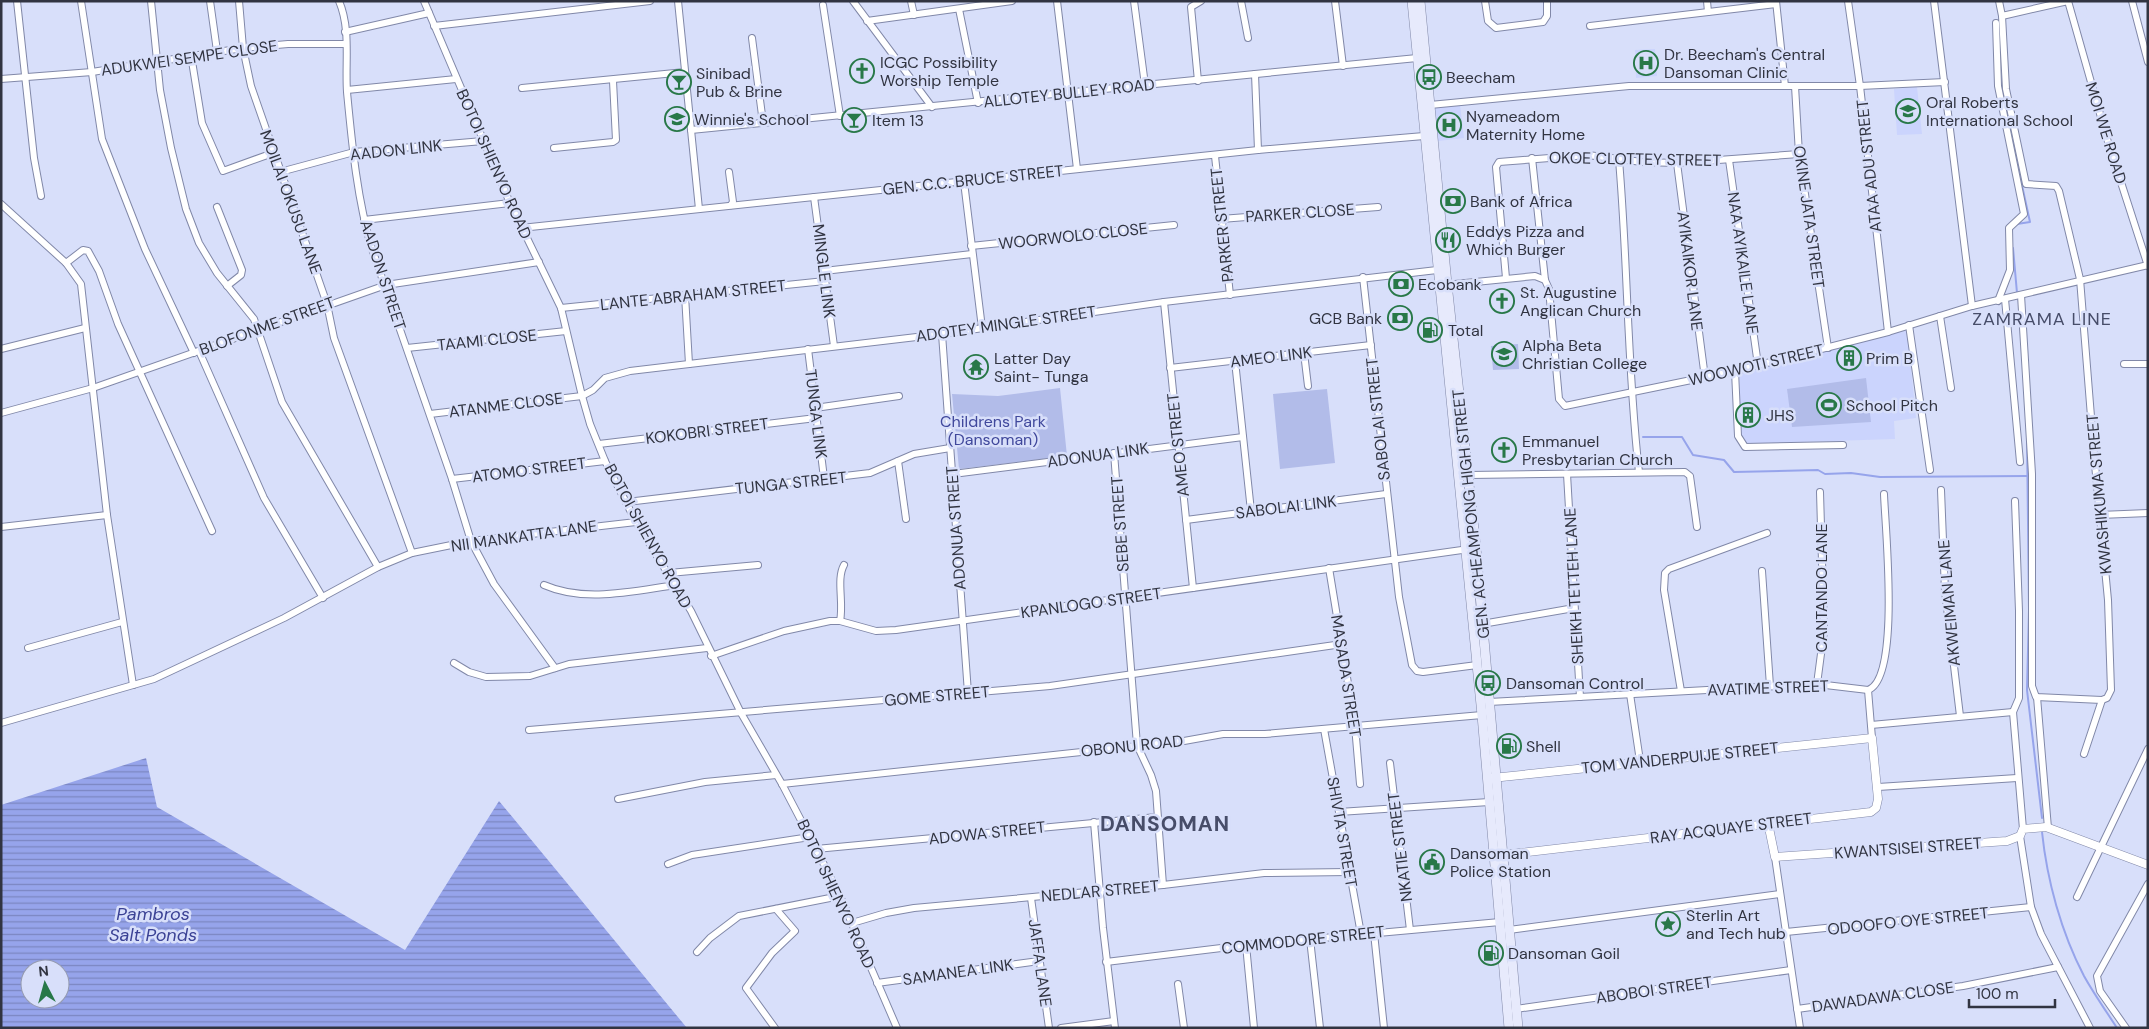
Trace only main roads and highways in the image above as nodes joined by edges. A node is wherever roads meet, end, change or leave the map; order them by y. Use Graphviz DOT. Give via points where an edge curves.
graph roads {
  1 [pos="1412,1"];
  2 [pos="1420,1"];
  3 [pos="1442,285"];
  4 [pos="1492,778"];
  5 [pos="1509,1028"];
  6 [pos="1518,1028"];
  1 -- 3 [label="main road, GEN. ACHEAMPONG HIGH STREET" via="1437,270"];
  2 -- 3 [label="main road, GEN. ACHEAMPONG HIGH STREET"];
  3 -- 4 [label="main road, GEN. ACHEAMPONG HIGH STREET" via="1482,716"];
  3 -- 4 [label="main road, GEN. ACHEAMPONG HIGH STREET" via="1476,548"];
  4 -- 5 [label="main road, GEN. ACHEAMPONG HIGH STREET" via="1489,802"];
  4 -- 6 [label="main road, GEN. ACHEAMPONG HIGH STREET"];
}
